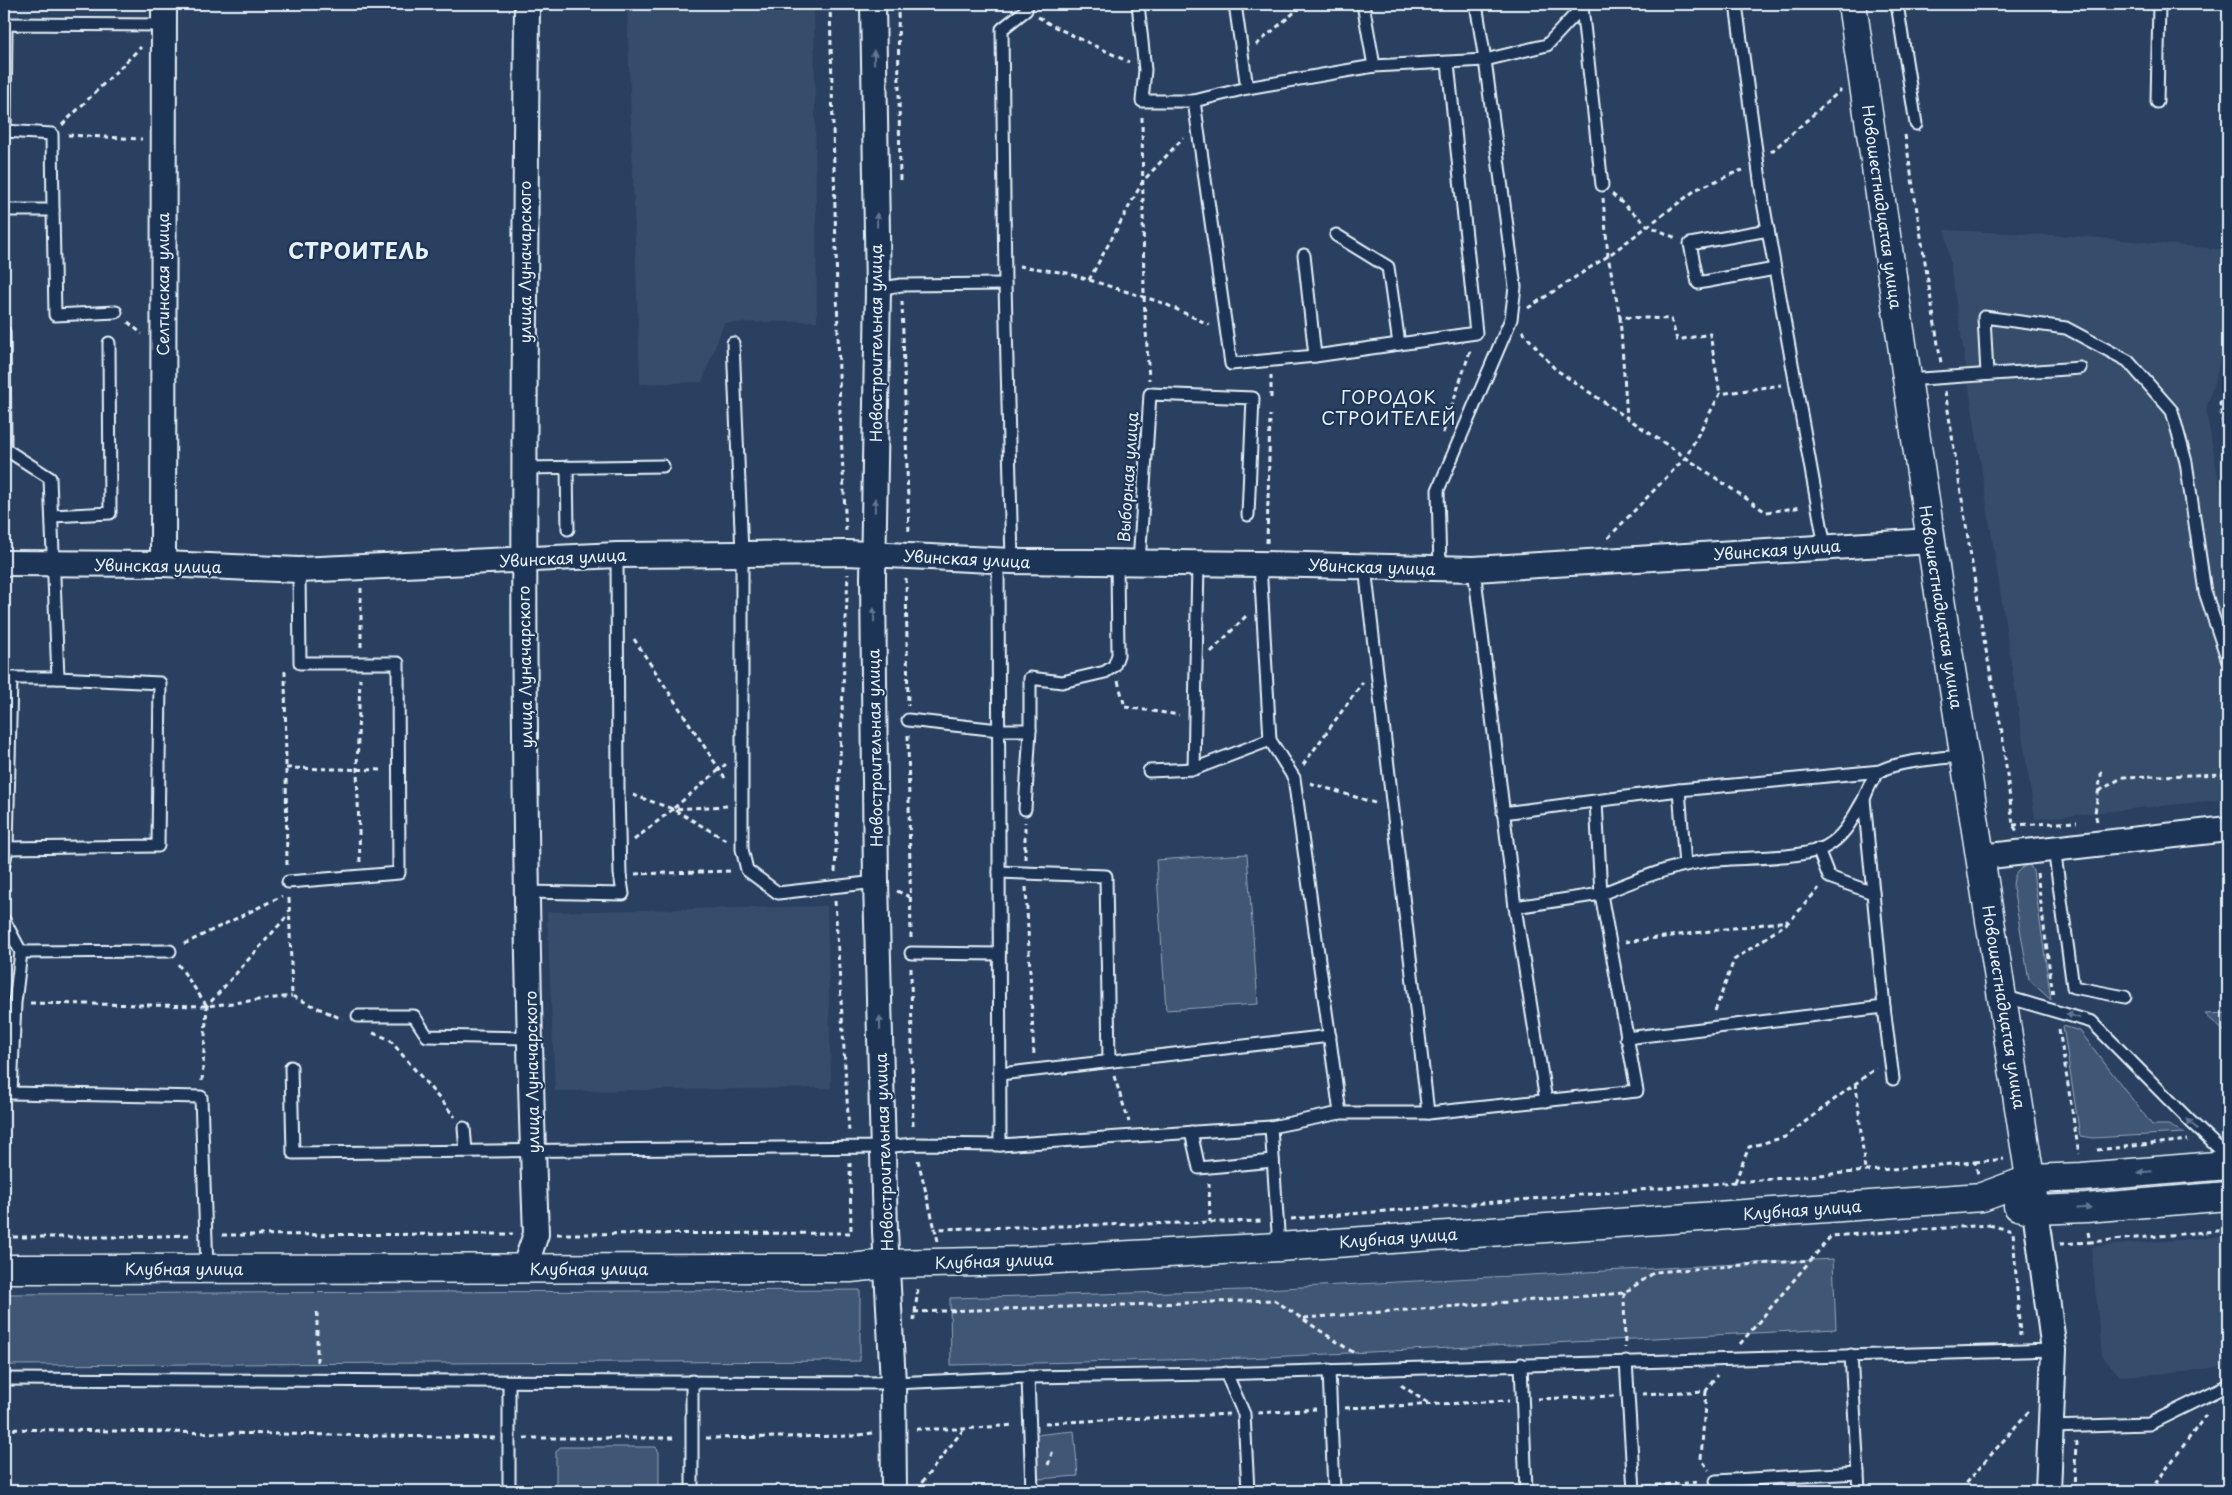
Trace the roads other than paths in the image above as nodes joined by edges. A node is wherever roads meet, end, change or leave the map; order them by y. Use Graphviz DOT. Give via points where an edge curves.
graph roads {
  1 [pos="527,4"];
  2 [pos="873,4"];
  3 [pos="1138,4"];
  4 [pos="1235,4"];
  5 [pos="1363,4"];
  6 [pos="1476,4"];
  7 [pos="1736,4"];
  8 [pos="1852,4"];
  9 [pos="1897,4"];
  10 [pos="2159,4"];
  11 [pos="1582,5"];
  12 [pos="1026,7"];
  13 [pos="164,14"];
  14 [pos="1485,60"];
  15 [pos="1448,63"];
  16 [pos="1374,66"];
  17 [pos="1247,88"];
  18 [pos="1194,101"];
  19 [pos="2157,102"];
  20 [pos="1916,124"];
  21 [pos="1602,185"];
  22 [pos="4,210"];
  23 [pos="53,210"];
  24 [pos="1768,230"];
  25 [pos="1336,235"];
  26 [pos="1304,255"];
  27 [pos="1776,269"];
  28 [pos="1005,284"];
  29 [pos="878,289"];
  30 [pos="116,312"];
  31 [pos="4,332"];
  32 [pos="109,342"];
  33 [pos="733,343"];
  34 [pos="1399,344"];
  35 [pos="1315,356"];
  36 [pos="2080,368"];
  37 [pos="1988,374"];
  38 [pos="1907,380"];
  39 [pos="663,466"];
  40 [pos="568,467"];
  41 [pos="524,468"];
  42 [pos="1248,514"];
  43 [pos="52,516"];
  44 [pos="568,529"];
  45 [pos="1931,541"];
  46 [pos="1825,547"];
  47 [pos="742,553"];
  48 [pos="875,554"];
  49 [pos="617,555"];
  50 [pos="523,560"];
  51 [pos="1005,561"];
  52 [pos="1128,562"];
  53 [pos="4,563"];
  54 [pos="1198,563"];
  55 [pos="54,564"];
  56 [pos="163,564"];
  57 [pos="1263,564"];
  58 [pos="1365,567"];
  59 [pos="1440,569"];
  60 [pos="1474,569"];
  61 [pos="300,570"];
  62 [pos="2228,661"];
  63 [pos="58,678"];
  64 [pos="908,720"];
  65 [pos="999,730"];
  66 [pos="1030,730"];
  67 [pos="1270,740"];
  68 [pos="1964,756"];
  69 [pos="1194,768"];
  70 [pos="1149,771"];
  71 [pos="1880,771"];
  72 [pos="1678,790"];
  73 [pos="1864,799"];
  74 [pos="1596,801"];
  75 [pos="1025,809"];
  76 [pos="1503,813"];
  77 [pos="2228,829"];
  78 [pos="7,848"];
  79 [pos="2054,848"];
  80 [pos="1818,850"];
  81 [pos="1981,857"];
  82 [pos="4,864"];
  83 [pos="1686,865"];
  84 [pos="999,872"];
  85 [pos="876,882"];
  86 [pos="288,887"];
  87 [pos="527,892"];
  88 [pos="1601,894"];
  89 [pos="1873,894"];
  90 [pos="1515,907"];
  91 [pos="4,920"];
  92 [pos="170,951"];
  93 [pos="21,952"];
  94 [pos="911,953"];
  95 [pos="999,954"];
  96 [pos="2003,996"];
  97 [pos="2125,997"];
  98 [pos="1884,1007"];
  99 [pos="358,1016"];
  100 [pos="1330,1036"];
  101 [pos="531,1038"];
  102 [pos="1626,1038"];
  103 [pos="1109,1061"];
  104 [pos="291,1067"];
  105 [pos="1000,1074"];
  106 [pos="1893,1079"];
  107 [pos="1546,1101"];
  108 [pos="1340,1113"];
  109 [pos="1428,1113"];
  110 [pos="1271,1127"];
  111 [pos="464,1128"];
  112 [pos="1191,1132"];
  113 [pos="1000,1145"];
  114 [pos="883,1147"];
  115 [pos="466,1151"];
  116 [pos="533,1151"];
  117 [pos="2228,1157"];
  118 [pos="1273,1161"];
  119 [pos="2228,1165"];
  120 [pos="2029,1168"];
  121 [pos="2228,1196"];
  122 [pos="1982,1197"];
  123 [pos="2035,1210"];
  124 [pos="1280,1247"];
  125 [pos="888,1264"];
  126 [pos="4,1269"];
  127 [pos="208,1269"];
  128 [pos="524,1269"];
  129 [pos="2054,1350"];
  130 [pos="1852,1355"];
  131 [pos="1626,1361"];
  132 [pos="1520,1364"];
  133 [pos="1329,1370"];
  134 [pos="1226,1374"];
  135 [pos="1028,1377"];
  136 [pos="4,1379"];
  137 [pos="692,1381"];
  138 [pos="509,1382"];
  139 [pos="893,1383"];
  140 [pos="2228,1385"];
  141 [pos="2050,1428"];
  142 [pos="1858,1473"];
  143 [pos="1716,1481"];
  144 [pos="1633,1489"];
  145 [pos="509,1491"];
  146 [pos="692,1491"];
  147 [pos="894,1491"];
  148 [pos="1032,1491"];
  149 [pos="1248,1491"];
  150 [pos="1334,1491"];
  151 [pos="1526,1491"];
  152 [pos="1859,1491"];
  153 [pos="2048,1491"];
  1 -- 41 [label="street, улица Луначарского"];
  29 -- 2 [label="street, Новостроительная улица, one-way"];
  3 -- 18 [label="lane" via="1145,70 1142,101"];
  4 -- 17 [label="lane"];
  5 -- 16 [label="lane"];
  6 -- 14 [label="lane"];
  7 -- 24 [label="lane"];
  8 -- 38 [label="main road, Новошестнадцатая улица"];
  9 -- 20 [label="lane"];
  10 -- 19 [label="lane"];
  11 -- 14 [label="lane" via="1547,44"];
  11 -- 21 [label="lane"];
  12 -- 28 [label="lane" via="1002,29"];
  13 -- 23 [label="lane" via="6,24 5,131 52,134"];
  13 -- 56 [label="street, Селтинская улица"];
  14 -- 15 [label="lane"];
  14 -- 59 [label="lane" via="1515,287 1511,319 1438,490"];
  15 -- 16 [label="lane"];
  15 -- 34 [label="lane" via="1476,333"];
  16 -- 17 [label="lane"];
  17 -- 18 [label="lane"];
  18 -- 35 [label="lane" via="1231,364"];
  22 -- 23 [label="lane"];
  23 -- 30 [label="lane" via="55,315"];
  24 -- 27 [label="lane"];
  24 -- 27 [label="lane" via="1690,244 1698,282"];
  25 -- 34 [label="lane" via="1388,267"];
  26 -- 35 [label="lane"];
  27 -- 46 [label="lane"];
  28 -- 29 [label="lane" via="902,285"];
  28 -- 51 [label="lane"];
  48 -- 29 [label="street, Новостроительная улица, one-way"];
  31 -- 43 [label="lane" via="6,449 50,478"];
  32 -- 43 [label="lane" via="110,513"];
  33 -- 47 [label="lane"];
  34 -- 35 [label="lane"];
  36 -- 37 [label="lane"];
  37 -- 38 [label="lane"];
  37 -- 62 [label="lane" via="1984,317 2066,328 2128,361 2172,411 2186,462 2205,592"];
  38 -- 45 [label="main road, Новошестнадцатая улица"];
  39 -- 40 [label="lane"];
  40 -- 41 [label="lane"];
  40 -- 44 [label="lane"];
  41 -- 50 [label="street, улица Луначарского"];
  42 -- 52 [label="lane, Выборная улица" via="1253,398 1150,394"];
  43 -- 55 [label="lane"];
  45 -- 46 [label="street, Увинская улица"];
  45 -- 68 [label="main road, Новошестнадцатая улица"];
  46 -- 60 [label="street, Увинская улица"];
  47 -- 48 [label="street, Увинская улица"];
  47 -- 49 [label="street, Увинская улица"];
  47 -- 85 [label="lane" via="741,805 742,849 747,870 778,893"];
  48 -- 51 [label="street, Увинская улица"];
  85 -- 48 [label="street, Новостроительная улица, one-way"];
  49 -- 50 [label="street, Увинская улица"];
  49 -- 87 [label="lane" via="618,790 623,894"];
  50 -- 61 [label="street, Увинская улица"];
  50 -- 87 [label="street, улица Луначарского"];
  51 -- 52 [label="street, Увинская улица"];
  51 -- 65 [label="lane"];
  52 -- 54 [label="street, Увинская улица"];
  52 -- 66 [label="lane, Выборная улица" via="1114,666 1105,672 1062,682 1030,678"];
  53 -- 55 [label="street, Увинская улица"];
  54 -- 57 [label="street, Увинская улица"];
  54 -- 69 [label="lane"];
  55 -- 56 [label="street, Увинская улица"];
  55 -- 63 [label="lane"];
  56 -- 61 [label="street, Увинская улица"];
  57 -- 58 [label="street, Увинская улица"];
  57 -- 67 [label="lane"];
  58 -- 59 [label="street, Увинская улица"];
  58 -- 109 [label="lane"];
  59 -- 60 [label="street, Увинская улица"];
  60 -- 76 [label="lane"];
  61 -- 86 [label="lane" via="300,663 398,663 399,873"];
  63 -- 78 [label="lane" via="11,678"];
  63 -- 78 [label="lane" via="160,682 158,846"];
  64 -- 65 [label="lane"];
  65 -- 66 [label="lane"];
  65 -- 84 [label="lane"];
  66 -- 75 [label="lane"];
  67 -- 69 [label="lane"];
  67 -- 100 [label="lane" via="1294,778"];
  68 -- 71 [label="lane" via="1895,765"];
  68 -- 81 [label="main road, Новошестнадцатая улица"];
  69 -- 70 [label="lane"];
  71 -- 72 [label="lane"];
  71 -- 73 [label="lane" via="1871,781"];
  72 -- 74 [label="lane"];
  72 -- 83 [label="lane"];
  73 -- 80 [label="lane" via="1844,834"];
  73 -- 89 [label="lane"];
  74 -- 76 [label="lane"];
  74 -- 88 [label="lane"];
  76 -- 90 [label="lane"];
  77 -- 79 [label="street"];
  78 -- 82 [label="lane"];
  79 -- 81 [label="street"];
  79 -- 97 [label="lane" via="2073,988"];
  80 -- 83 [label="lane"];
  80 -- 89 [label="lane" via="1829,876"];
  81 -- 96 [label="main road, Новошестнадцатая улица"];
  83 -- 88 [label="lane" via="1657,871"];
  84 -- 95 [label="lane"];
  84 -- 103 [label="lane" via="1106,876"];
  114 -- 85 [label="street, Новостроительная улица, one-way"];
  87 -- 101 [label="street, улица Луначарского"];
  88 -- 90 [label="lane"];
  88 -- 102 [label="lane"];
  89 -- 98 [label="lane"];
  90 -- 107 [label="lane"];
  91 -- 93 [label="lane"];
  92 -- 93 [label="lane"];
  93 -- 127 [label="lane" via="11,1093 201,1097"];
  94 -- 95 [label="lane"];
  95 -- 105 [label="lane"];
  117 -- 96 [label="lane, one-way" via="2092,1022"];
  96 -- 120 [label="main road, Новошестнадцатая улица"];
  98 -- 102 [label="lane"];
  98 -- 106 [label="lane"];
  99 -- 101 [label="lane" via="414,1016 427,1036"];
  100 -- 103 [label="lane"];
  100 -- 108 [label="lane"];
  101 -- 116 [label="street, улица Луначарского"];
  102 -- 107 [label="lane" via="1637,1091"];
  103 -- 105 [label="lane"];
  104 -- 115 [label="lane" via="293,1153"];
  105 -- 113 [label="lane"];
  107 -- 109 [label="lane"];
  108 -- 109 [label="lane"];
  108 -- 110 [label="lane"];
  110 -- 112 [label="lane"];
  110 -- 118 [label="lane"];
  111 -- 115 [label="lane"];
  112 -- 113 [label="lane"];
  112 -- 118 [label="lane" via="1199,1168"];
  113 -- 114 [label="lane"];
  114 -- 116 [label="lane"];
  114 -- 125 [label="street, Новостроительная улица"];
  115 -- 116 [label="lane"];
  116 -- 128 [label="street, улица Луначарского" via="536,1234"];
  118 -- 124 [label="lane"];
  119 -- 120 [label="main road, Клубная улица, one-way" via="2082,1177"];
  120 -- 122 [label="main road, Клубная улица"];
  120 -- 123 [label="main road, Новошестнадцатая улица"];
  123 -- 121 [label="main road, Клубная улица, one-way"];
  122 -- 123 [label="main road, Клубная улица"];
  122 -- 124 [label="main road, Клубная улица"];
  123 -- 129 [label="street"];
  124 -- 125 [label="main road, Клубная улица" via="1022,1261"];
  125 -- 128 [label="main road, Клубная улица" via="850,1268"];
  125 -- 139 [label="street, Новостроительная улица"];
  126 -- 127 [label="main road, Клубная улица"];
  127 -- 128 [label="main road, Клубная улица"];
  129 -- 130 [label="lane"];
  129 -- 141 [label="street"];
  130 -- 131 [label="lane"];
  130 -- 142 [label="lane"];
  131 -- 132 [label="lane"];
  131 -- 144 [label="lane"];
  132 -- 133 [label="lane"];
  132 -- 151 [label="lane"];
  133 -- 134 [label="lane"];
  133 -- 150 [label="lane"];
  134 -- 135 [label="lane"];
  134 -- 149 [label="lane" via="1244,1414"];
  135 -- 139 [label="lane"];
  135 -- 148 [label="lane"];
  136 -- 138 [label="lane"];
  137 -- 138 [label="lane"];
  137 -- 139 [label="lane"];
  137 -- 146 [label="lane"];
  138 -- 145 [label="lane"];
  139 -- 147 [label="street, Новостроительная улица"];
  140 -- 141 [label="lane" via="2149,1424"];
  141 -- 153 [label="street"];
  142 -- 143 [label="lane"];
  142 -- 152 [label="lane"];
}
